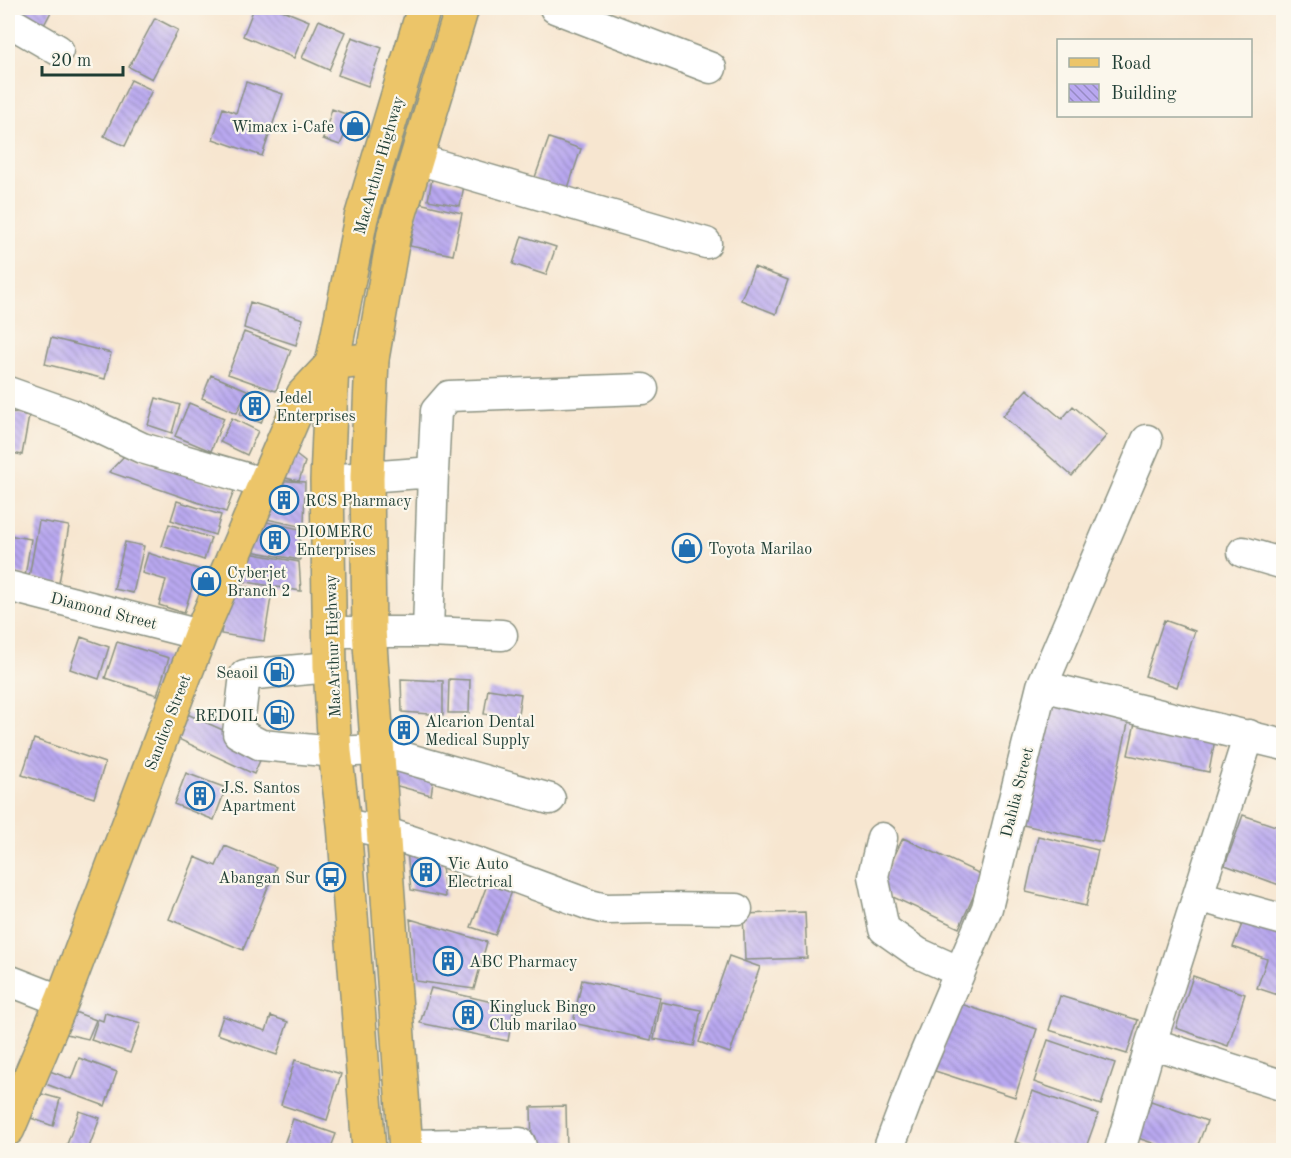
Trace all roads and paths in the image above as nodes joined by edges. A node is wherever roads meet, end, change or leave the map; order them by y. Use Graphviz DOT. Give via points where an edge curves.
graph roads {
  1 [pos="424,8"];
  2 [pos="462,8"];
  3 [pos="555,8"];
  4 [pos="8,21"];
  5 [pos="58,50"];
  6 [pos="711,68"];
  7 [pos="417,159"];
  8 [pos="706,243"];
  9 [pos="372,359"];
  10 [pos="332,364"];
  11 [pos="643,388"];
  12 [pos="8,392"];
  13 [pos="1147,440"];
  14 [pos="433,472"];
  15 [pos="367,477"];
  16 [pos="327,480"];
  17 [pos="263,483"];
  18 [pos="1243,552"];
  19 [pos="1284,564"];
  20 [pos="8,586"];
  21 [pos="369,630"];
  22 [pos="330,632"];
  23 [pos="428,632"];
  24 [pos="200,635"];
  25 [pos="502,635"];
  26 [pos="330,667"];
  27 [pos="1042,686"];
  28 [pos="1249,735"];
  29 [pos="1284,745"];
  30 [pos="377,750"];
  31 [pos="335,752"];
  32 [pos="550,799"];
  33 [pos="344,824"];
  34 [pos="384,831"];
  35 [pos="882,838"];
  36 [pos="1198,896"];
  37 [pos="737,909"];
  38 [pos="1284,920"];
  39 [pos="960,972"];
  40 [pos="8,980"];
  41 [pos="62,1001"];
  42 [pos="1151,1043"];
  43 [pos="1284,1086"];
  44 [pos="8,1129"];
  45 [pos="406,1148"];
  46 [pos="893,1149"];
  47 [pos="369,1150"];
  48 [pos="522,1150"];
  49 [pos="1120,1150"];
  1 -- 10 [label="main road, MacArthur Highway" via="362,218"];
  2 -- 7 [label="main road"];
  3 -- 6 [label="street"];
  4 -- 5 [label="street"];
  7 -- 8 [label="street"];
  7 -- 9 [label="main road" via="394,233"];
  9 -- 10 [label="main road"];
  9 -- 15 [label="main road"];
  10 -- 16 [label="main road, MacArthur Highway"];
  10 -- 17 [label="main road, Sandico Street" via="303,395"];
  11 -- 14 [label="street" via="449,396 436,411"];
  12 -- 17 [label="street" via="70,414 142,448"];
  13 -- 27 [label="street, Dahlia Street"];
  14 -- 15 [label="street"];
  14 -- 23 [label="street"];
  15 -- 16 [label="street"];
  15 -- 21 [label="main road"];
  16 -- 22 [label="main road, MacArthur Highway"];
  17 -- 24 [label="main road, Sandico Street"];
  18 -- 19 [label="street"];
  20 -- 24 [label="street, Diamond Street"];
  21 -- 22 [label="street"];
  21 -- 23 [label="street"];
  21 -- 30 [label="main road"];
  22 -- 26 [label="main road, MacArthur Highway"];
  23 -- 25 [label="street"];
  24 -- 41 [label="main road, Sandico Street"];
  26 -- 31 [label="main road, MacArthur Highway"];
  26 -- 31 [label="street" via="245,675 238,733 261,745"];
  27 -- 28 [label="street"];
  27 -- 39 [label="street, Dahlia Street" via="987,908"];
  28 -- 29 [label="street"];
  28 -- 36 [label="street"];
  30 -- 31 [label="street"];
  30 -- 32 [label="street"];
  30 -- 34 [label="main road"];
  31 -- 33 [label="main road, MacArthur Highway"];
  33 -- 34 [label="street"];
  33 -- 47 [label="main road, MacArthur Highway"];
  34 -- 37 [label="street" via="606,909"];
  34 -- 45 [label="main road"];
  35 -- 39 [label="street" via="873,876 884,929 918,953"];
  36 -- 38 [label="street"];
  36 -- 42 [label="street"];
  39 -- 46 [label="street, Dahlia Street" via="919,1068"];
  40 -- 41 [label="street"];
  41 -- 44 [label="main road, Sandico Street"];
  42 -- 43 [label="street"];
  42 -- 49 [label="street"];
  45 -- 48 [label="street" via="520,1143"];
}
